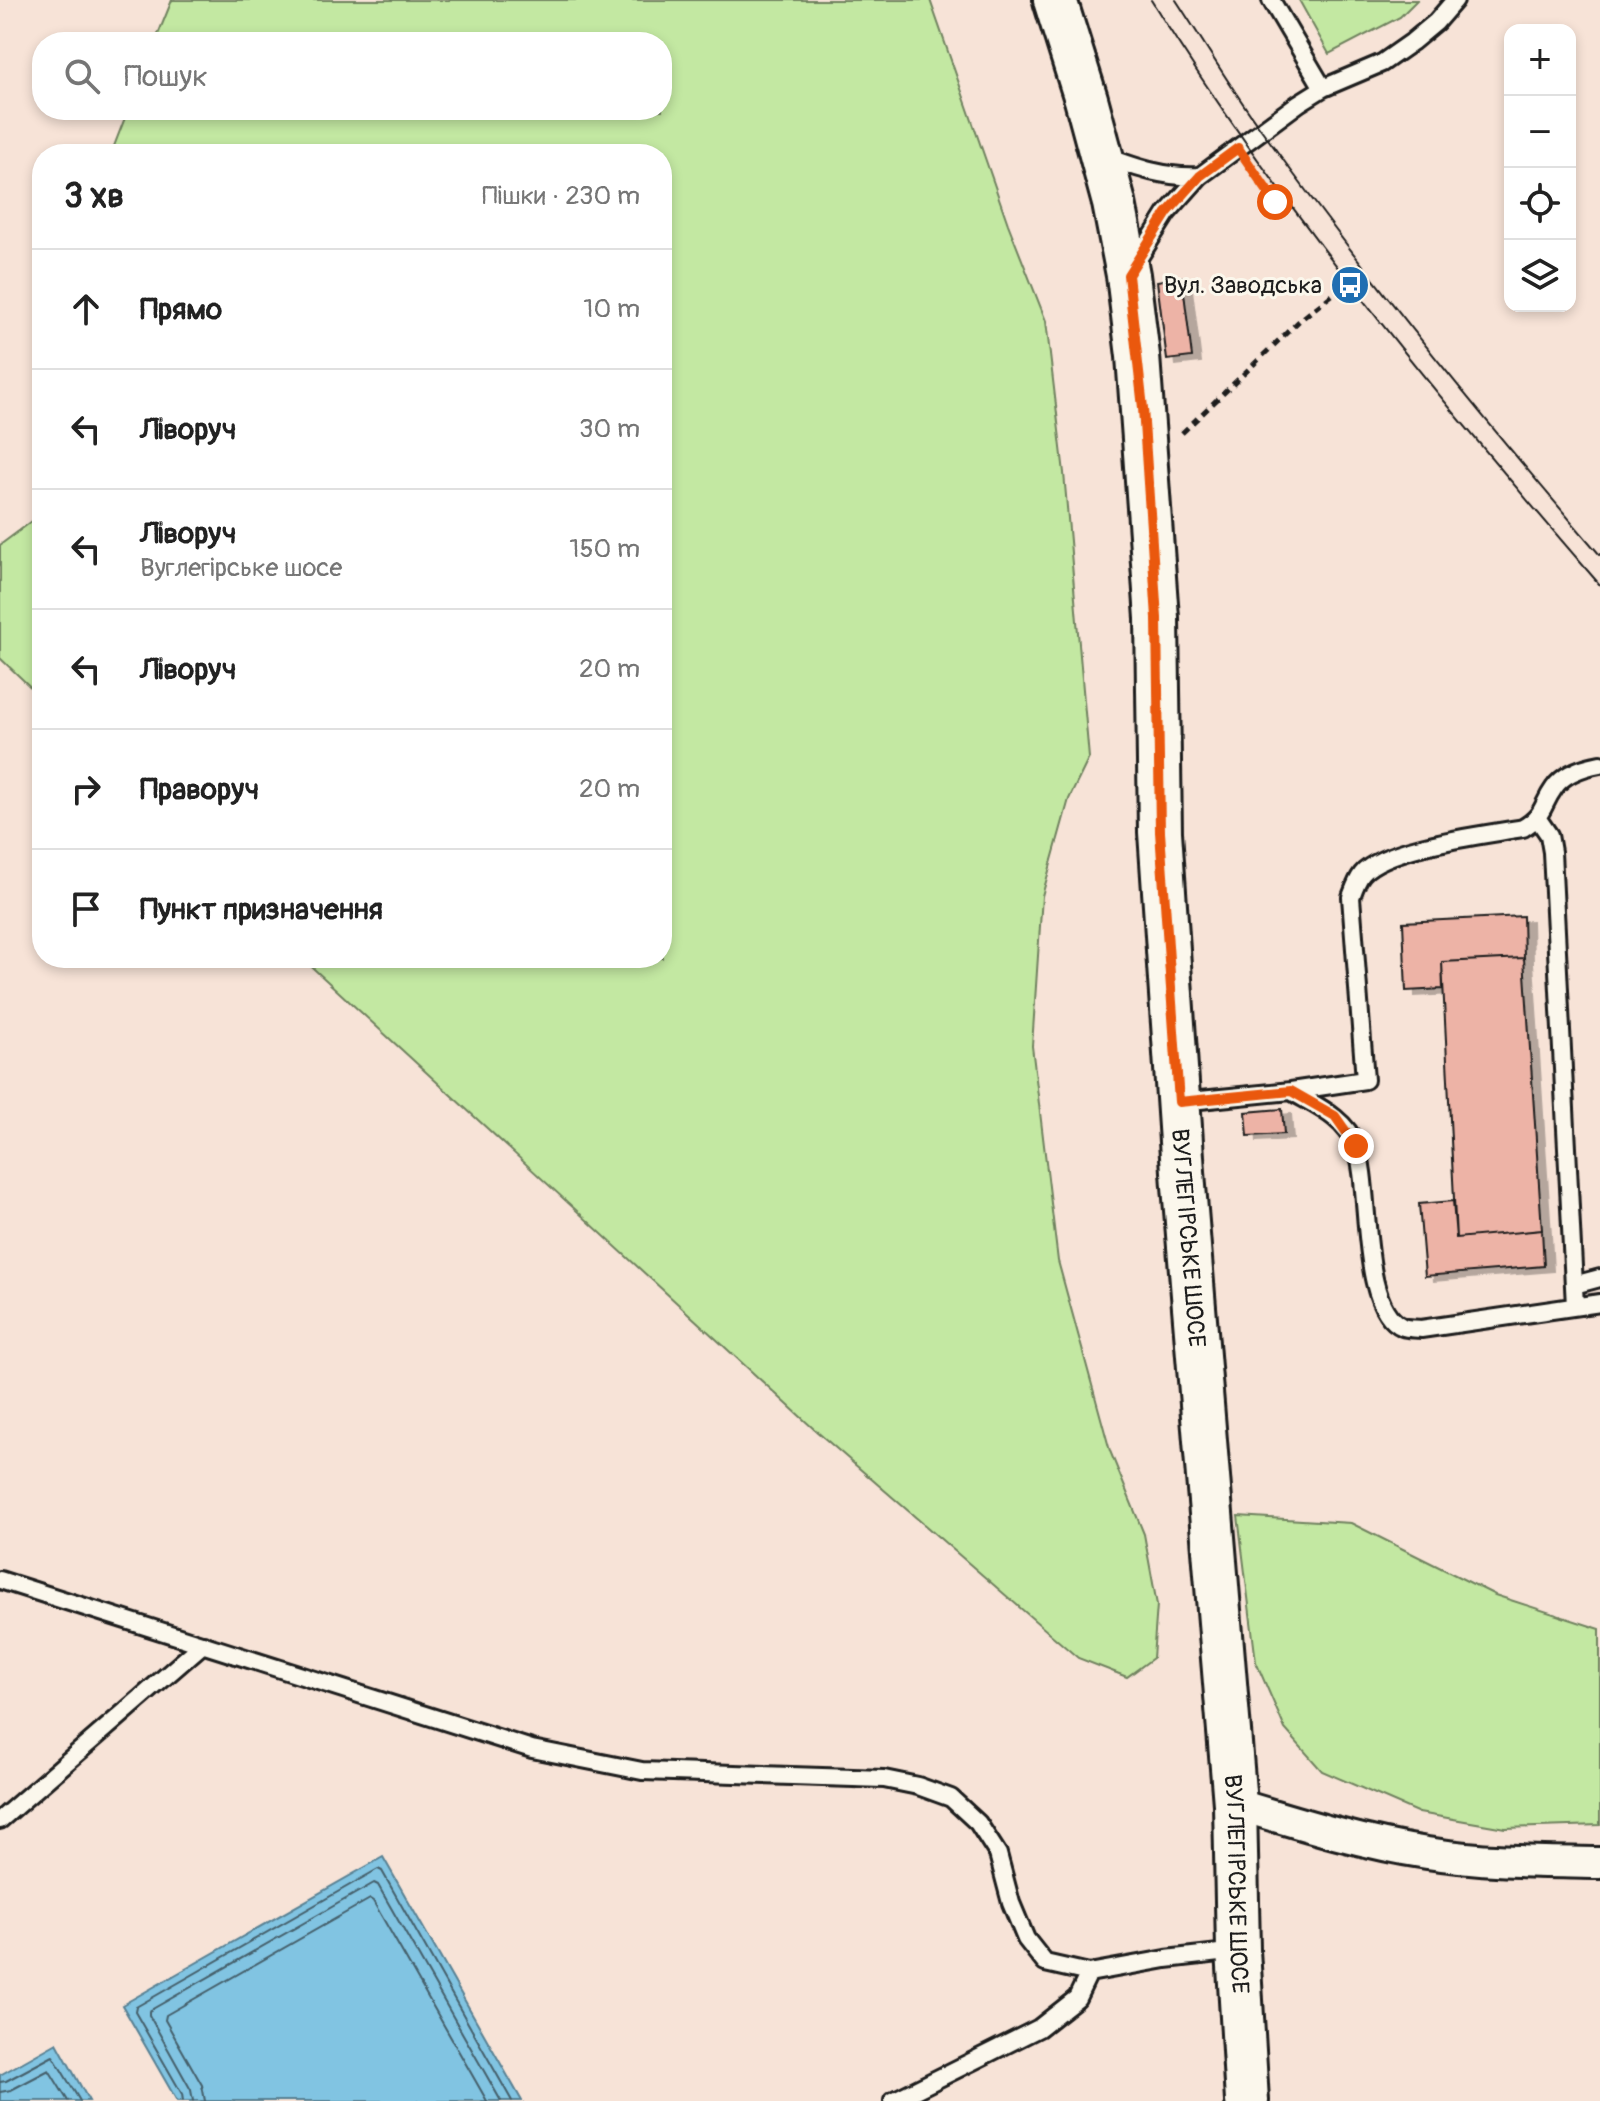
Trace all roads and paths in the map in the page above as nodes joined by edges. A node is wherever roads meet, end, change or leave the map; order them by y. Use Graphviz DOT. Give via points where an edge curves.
graph roads {
  1 [pos="1055,0"];
  2 [pos="1271,0"];
  3 [pos="1455,0"];
  4 [pos="1323,88"];
  5 [pos="1238,148"];
  6 [pos="1102,155"];
  7 [pos="1200,176"];
  8 [pos="1275,202"];
  9 [pos="1128,275"];
  10 [pos="1337,291"];
  11 [pos="1147,467"];
  12 [pos="1600,764"];
  13 [pos="1538,819"];
  14 [pos="1291,1091"];
  15 [pos="1179,1102"];
  16 [pos="1600,1278"];
  17 [pos="1574,1285"];
  18 [pos="1600,1303"];
  19 [pos="1575,1306"];
  20 [pos="0,1580"];
  21 [pos="203,1644"];
  22 [pos="1235,1804"];
  23 [pos="0,1820"];
  24 [pos="1600,1863"];
  25 [pos="1238,1950"];
  26 [pos="1089,1973"];
  27 [pos="893,2101"];
  28 [pos="1247,2101"];
  1 -- 6 [label="street, ВУГЛЕГІРСЬКЕ ШОСЕ"];
  2 -- 4 [label="lane"];
  3 -- 4 [label="lane" via="1436,22 1382,63"];
  4 -- 5 [label="lane"];
  5 -- 7 [label="lane"];
  5 -- 8 [label="path"];
  6 -- 7 [label="lane" via="1147,172"];
  6 -- 9 [label="street, ВУГЛЕГІРСЬКЕ ШОСЕ"];
  7 -- 9 [label="lane" via="1167,213"];
  9 -- 11 [label="street, ВУГЛЕГІРСЬКЕ ШОСЕ"];
  10 -- 11 [label="path"];
  11 -- 15 [label="street, ВУГЛЕГІРСЬКЕ ШОСЕ" via="1157,618 1160,832"];
  12 -- 13 [label="lane" via="1571,773 1554,787"];
  13 -- 14 [label="lane" via="1523,828 1396,854 1361,875 1351,897 1365,1080"];
  13 -- 17 [label="lane" via="1552,852"];
  14 -- 15 [label="lane"];
  14 -- 19 [label="lane" via="1335,1116 1356,1146 1374,1276 1389,1316 1403,1327 1421,1329"];
  15 -- 22 [label="street, ВУГЛЕГІРСЬКЕ ШОСЕ"];
  16 -- 17 [label="lane"];
  17 -- 19 [label="lane"];
  18 -- 19 [label="lane"];
  20 -- 21 [label="lane"];
  21 -- 23 [label="lane"];
  21 -- 26 [label="lane" via="532,1749 642,1771 884,1779 951,1798 978,1823 998,1854 1026,1939 1045,1963"];
  22 -- 24 [label="street" via="1427,1853"];
  22 -- 25 [label="street, ВУГЛЕГІРСЬКЕ ШОСЕ"];
  25 -- 26 [label="lane"];
  25 -- 28 [label="street, ВУГЛЕГІРСЬКЕ ШОСЕ"];
  26 -- 27 [label="lane" via="1077,1998 1039,2028"];
}
